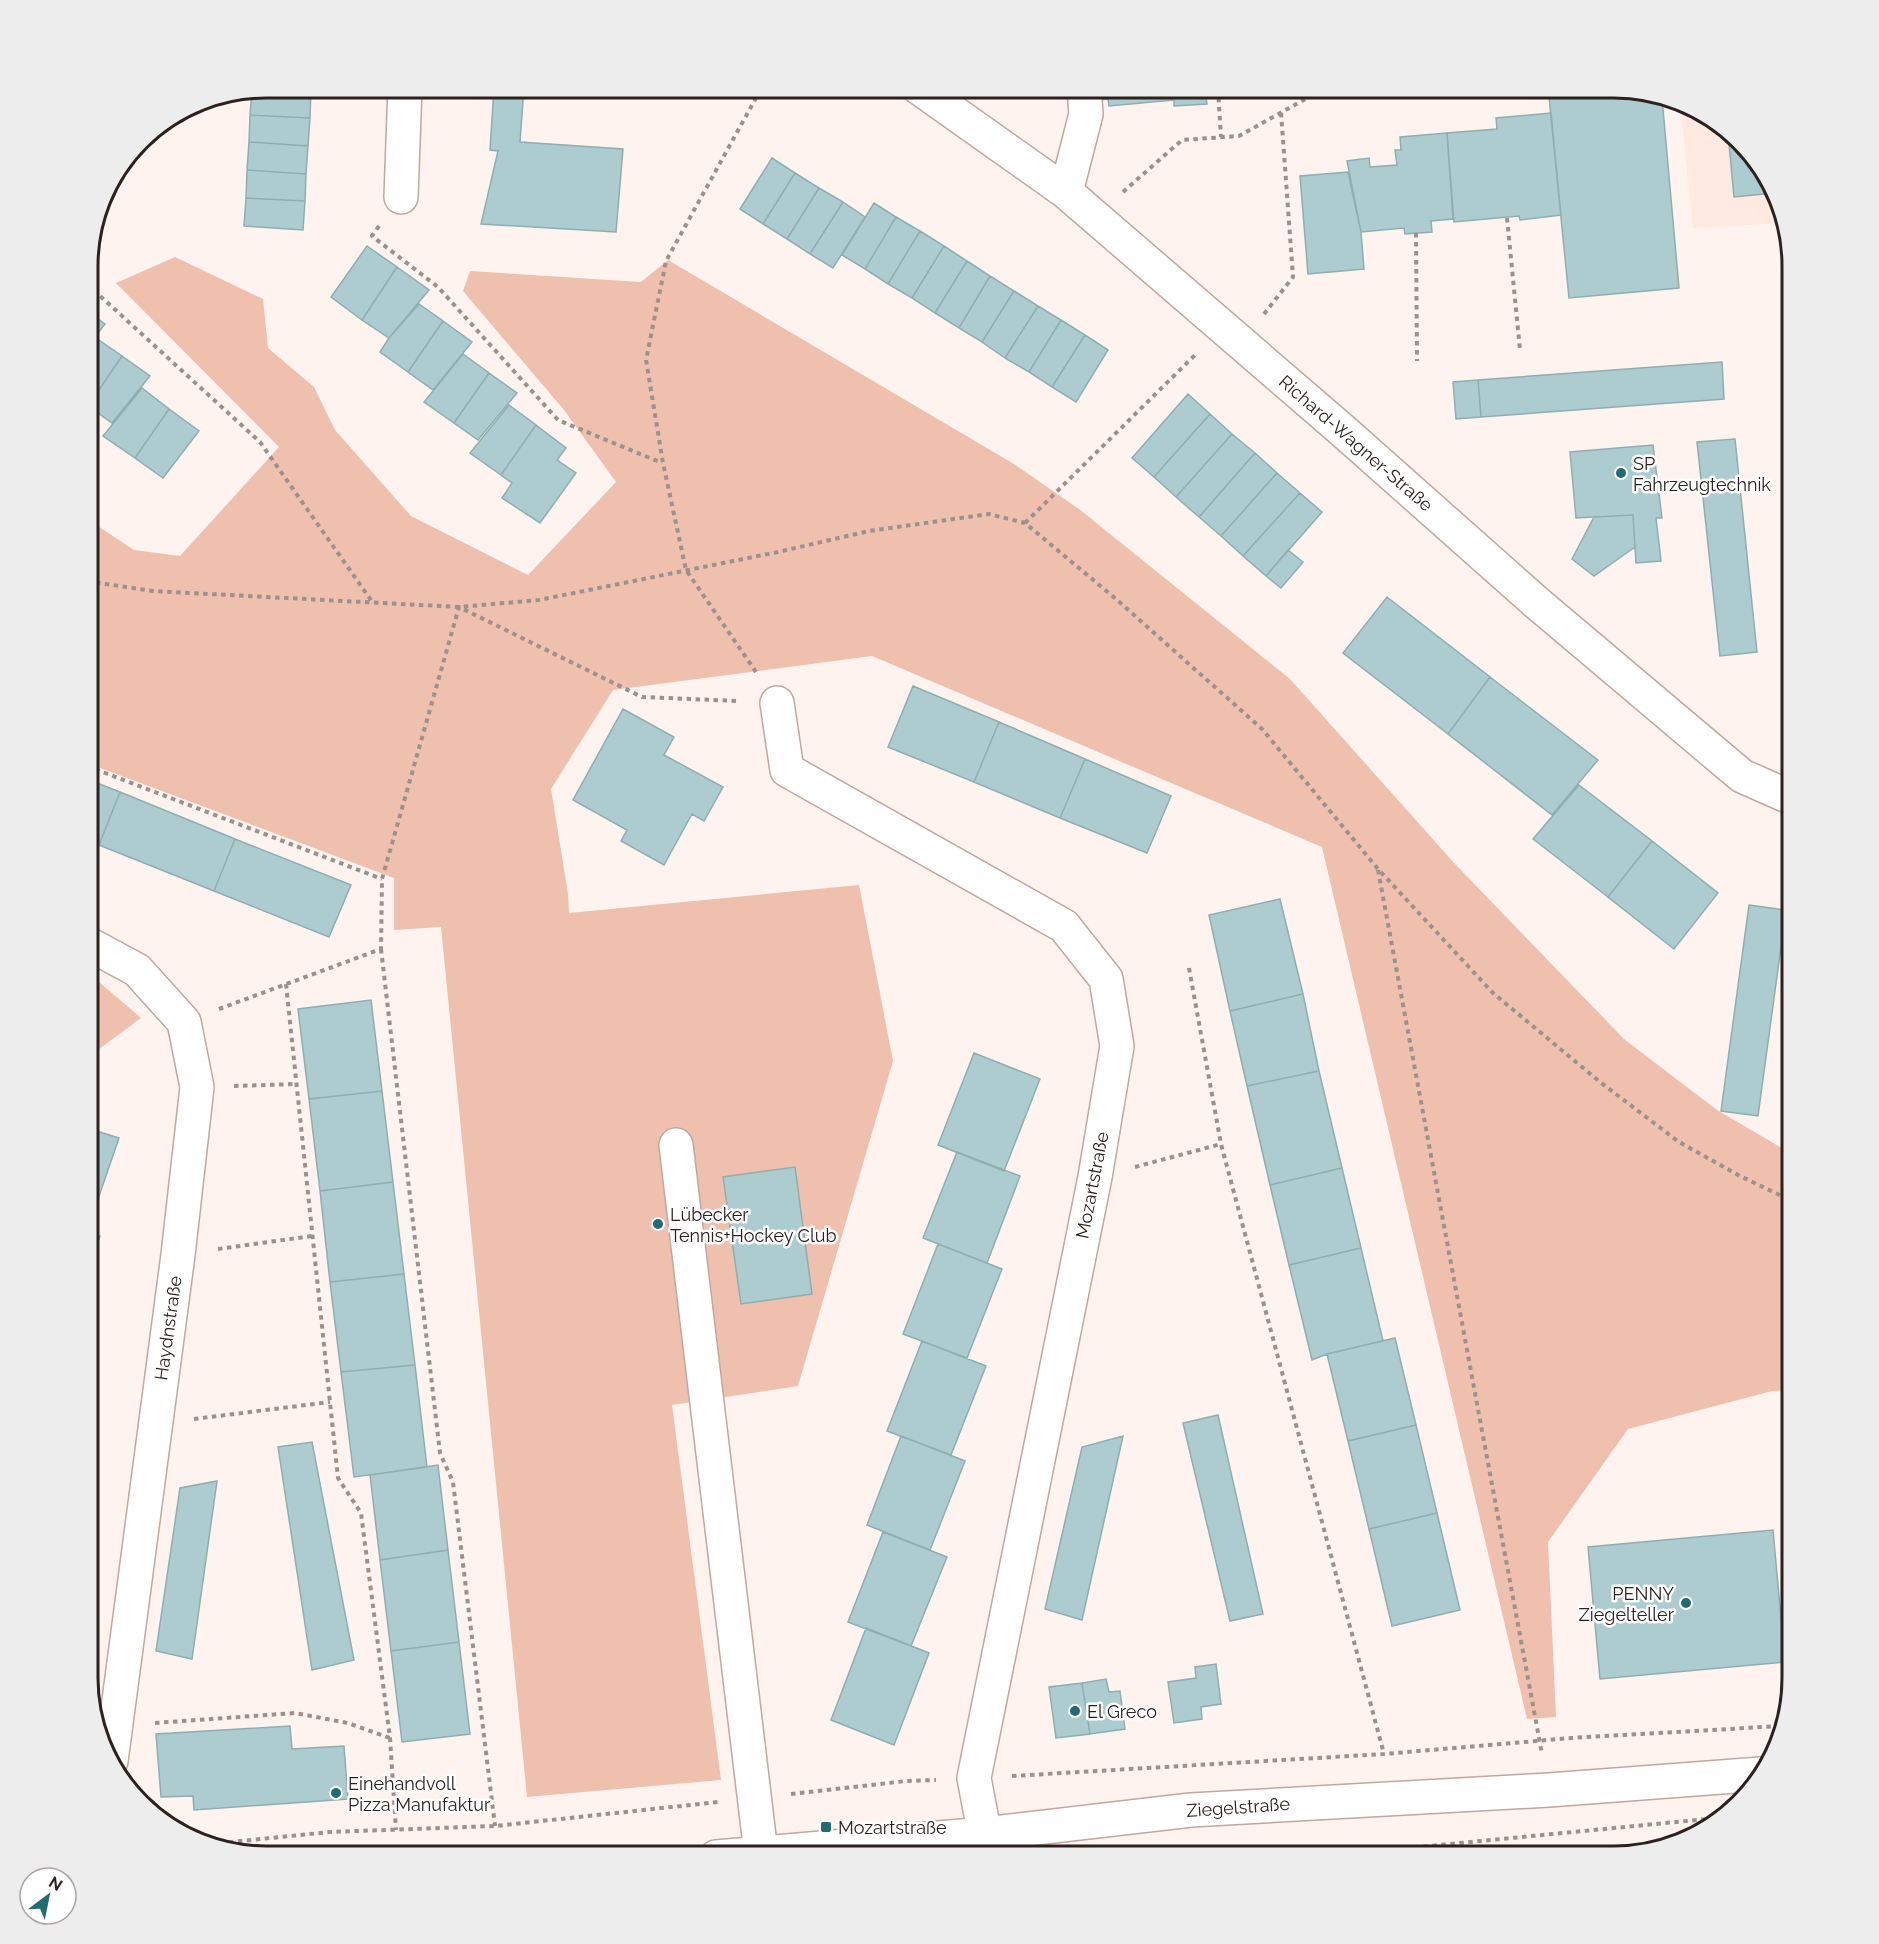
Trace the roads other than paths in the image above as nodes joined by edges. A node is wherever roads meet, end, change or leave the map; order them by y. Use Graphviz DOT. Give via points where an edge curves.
graph roads {
  1 [pos="405,98"];
  2 [pos="934,98"];
  3 [pos="1085,98"];
  4 [pos="1066,192"];
  5 [pos="401,197"];
  6 [pos="777,703"];
  7 [pos="1782,794"];
  8 [pos="98,949"];
  9 [pos="675,1145"];
  10 [pos="113,1748"];
  11 [pos="1751,1775"];
  12 [pos="760,1846"];
  13 [pos="987,1846"];
  1 -- 5 [label="street"];
  2 -- 4 [label="street, Richard-Wagner-Straße"];
  3 -- 4 [label="street" via="1086,114"];
  4 -- 7 [label="street, Richard-Wagner-Straße" via="1537,603 1742,776"];
  6 -- 13 [label="street, Mozartstraße" via="787,770 1064,926 1106,979 1117,1046 1095,1177 974,1778"];
  8 -- 10 [label="street, Haydnstraße" via="137,970 184,1022 197,1087"];
  9 -- 12 [label="street"];
  11 -- 13 [label="street, Ziegelstraße" via="1191,1810"];
}
